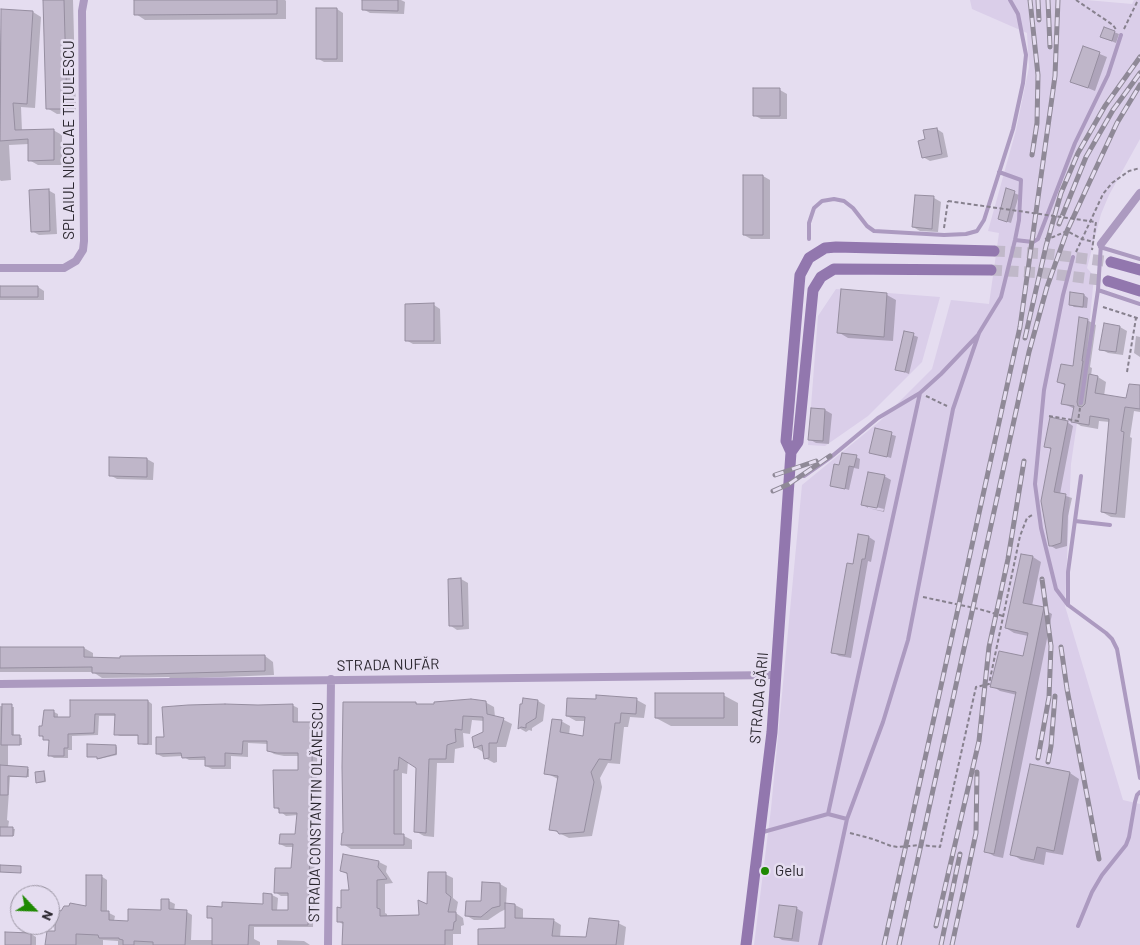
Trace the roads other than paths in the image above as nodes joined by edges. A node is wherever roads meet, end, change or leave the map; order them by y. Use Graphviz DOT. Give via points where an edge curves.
graph roads {
  1 [pos="84,0"];
  2 [pos="1010,0"];
  3 [pos="1121,35"];
  4 [pos="999,172"];
  5 [pos="1140,193"];
  6 [pos="809,239"];
  7 [pos="1015,240"];
  8 [pos="1101,246"];
  9 [pos="994,250"];
  10 [pos="1073,257"];
  11 [pos="1140,259"];
  12 [pos="1111,262"];
  13 [pos="0,268"];
  14 [pos="991,270"];
  15 [pos="1140,270"];
  16 [pos="1108,282"];
  17 [pos="1098,290"];
  18 [pos="1140,291"];
  19 [pos="1140,304"];
  20 [pos="979,333"];
  21 [pos="920,393"];
  22 [pos="1081,403"];
  23 [pos="792,452"];
  24 [pos="804,476"];
  25 [pos="1081,476"];
  26 [pos="1075,521"];
  27 [pos="1110,525"];
  28 [pos="1068,604"];
  29 [pos="776,675"];
  30 [pos="331,679"];
  31 [pos="0,684"];
  32 [pos="1140,778"];
  33 [pos="1140,792"];
  34 [pos="828,814"];
  35 [pos="848,819"];
  36 [pos="760,832"];
  37 [pos="1078,926"];
  38 [pos="328,945"];
  39 [pos="746,945"];
  40 [pos="820,945"];
  1 -- 13 [label="street, SPLAIUL NICOLAE TITULESCU" via="83,250 76,261 64,268"];
  2 -- 4 [label="lane" via="1018,14 1026,55 1013,128"];
  3 -- 7 [label="lane" via="1108,75 1075,143 1038,239 1033,242"];
  4 -- 6 [label="lane" via="984,220 977,231 944,235 874,231 849,204 834,199 822,201 814,208 809,223"];
  4 -- 7 [label="lane" via="1021,180"];
  5 -- 8 [label="street"];
  7 -- 20 [label="lane" via="1001,297"];
  8 -- 11 [label="lane"];
  8 -- 17 [label="lane"];
  9 -- 23 [label="main road, STRADA GĂRII" via="836,247 814,253 800,275 786,441"];
  10 -- 28 [label="lane" via="1044,390 1035,484 1056,589"];
  12 -- 15 [label="main road"];
  14 -- 23 [label="main road, STRADA GĂRII" via="834,269 821,277 813,290 798,442"];
  16 -- 18 [label="main road"];
  17 -- 19 [label="lane"];
  17 -- 22 [label="lane"];
  20 -- 21 [label="lane"];
  20 -- 35 [label="lane" via="953,409 908,640"];
  21 -- 24 [label="lane" via="878,418"];
  21 -- 34 [label="lane"];
  23 -- 29 [label="main road, STRADA GĂRII"];
  25 -- 26 [label="lane"];
  26 -- 27 [label="lane"];
  26 -- 28 [label="lane" via="1068,572"];
  28 -- 32 [label="lane" via="1106,633 1117,649"];
  29 -- 30 [label="street, STRADA NUFĂR"];
  29 -- 36 [label="main road, STRADA GĂRII"];
  30 -- 31 [label="street, STRADA NUFĂR"];
  30 -- 38 [label="street, STRADA CONSTANTIN OLĂNESCU"];
  33 -- 37 [label="lane" via="1126,845 1102,875"];
  34 -- 35 [label="lane"];
  34 -- 36 [label="lane"];
  35 -- 40 [label="lane"];
  36 -- 39 [label="main road, STRADA GĂRII"];
}
